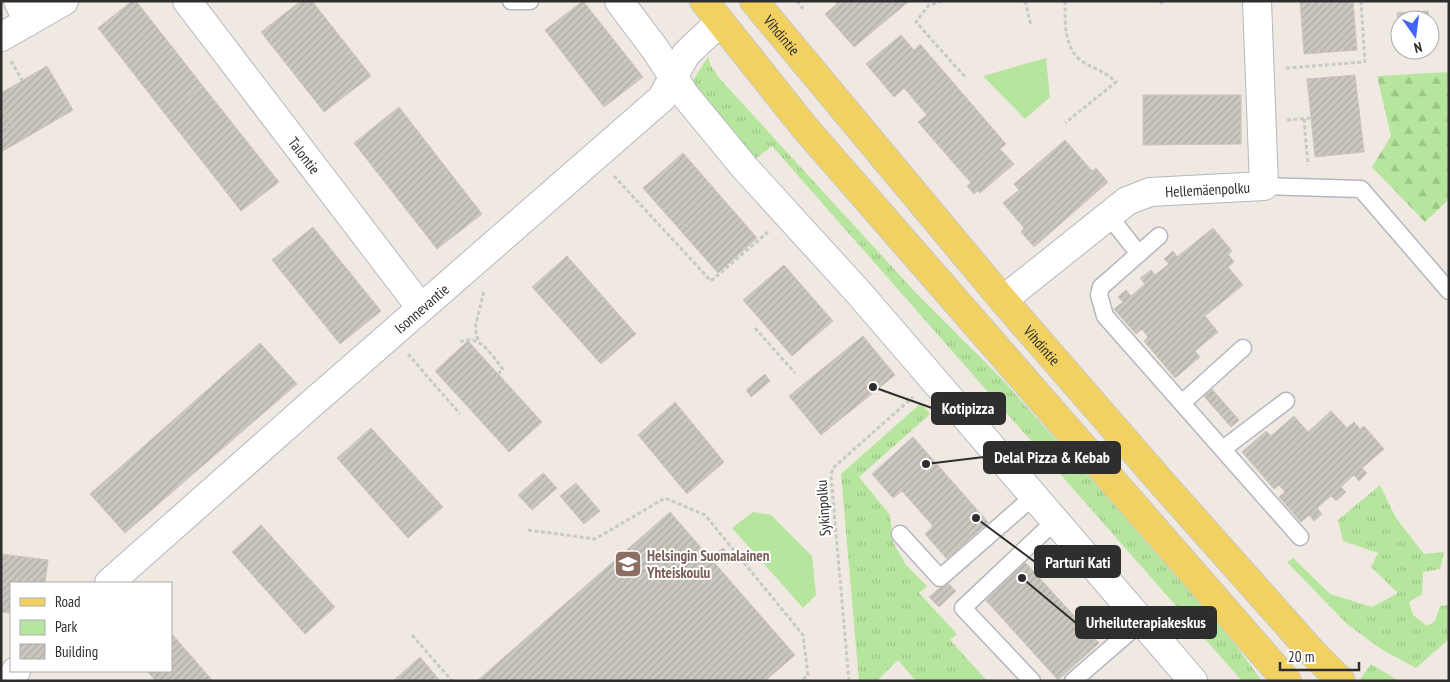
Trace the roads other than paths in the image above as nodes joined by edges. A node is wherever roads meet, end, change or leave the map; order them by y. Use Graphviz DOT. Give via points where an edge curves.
graph roads {
  1 [pos="64,1"];
  2 [pos="187,1"];
  3 [pos="512,1"];
  4 [pos="530,1"];
  5 [pos="619,1"];
  6 [pos="704,1"];
  7 [pos="1257,1"];
  8 [pos="764,5"];
  9 [pos="23,12"];
  10 [pos="720,22"];
  11 [pos="1,38"];
  12 [pos="674,76"];
  13 [pos="1264,186"];
  14 [pos="1108,216"];
  15 [pos="1159,236"];
  16 [pos="1139,254"];
  17 [pos="1449,291"];
  18 [pos="1003,300"];
  19 [pos="421,308"];
  20 [pos="1244,348"];
  21 [pos="1286,401"];
  22 [pos="1182,403"];
  23 [pos="1223,450"];
  24 [pos="1034,496"];
  25 [pos="1055,521"];
  26 [pos="900,534"];
  27 [pos="1300,537"];
  28 [pos="110,582"];
  29 [pos="1142,622"];
  30 [pos="1032,681"];
  31 [pos="1073,681"];
  32 [pos="1193,681"];
  33 [pos="1287,681"];
  34 [pos="1341,681"];
  1 -- 9 [label="street"];
  2 -- 19 [label="street, Talontie"];
  3 -- 4 [label="lane"];
  5 -- 12 [label="street"];
  6 -- 10 [label="main road"];
  7 -- 13 [label="street, Hellemäenpolku"];
  8 -- 18 [label="main road, Vihdintie"];
  9 -- 11 [label="street"];
  10 -- 12 [label="street, Isonnevantie" via="686,54"];
  10 -- 33 [label="main road" via="805,128"];
  12 -- 19 [label="street, Isonnevantie" via="662,98"];
  12 -- 24 [label="street" via="685,95 745,168 934,378"];
  13 -- 14 [label="street, Hellemäenpolku" via="1150,192 1127,201"];
  13 -- 17 [label="lane" via="1361,189"];
  14 -- 16 [label="lane"];
  14 -- 18 [label="street, Hellemäenpolku"];
  15 -- 16 [label="lane"];
  16 -- 22 [label="lane" via="1101,287 1101,305 1105,316"];
  18 -- 34 [label="main road, Vihdintie" via="1162,484"];
  19 -- 28 [label="street, Isonnevantie"];
  20 -- 22 [label="lane"];
  21 -- 23 [label="lane"];
  22 -- 23 [label="lane"];
  23 -- 27 [label="lane"];
  24 -- 25 [label="street"];
  24 -- 26 [label="lane" via="940,578"];
  25 -- 29 [label="street"];
  25 -- 30 [label="lane" via="962,608"];
  29 -- 31 [label="lane"];
  29 -- 32 [label="street"];
}
